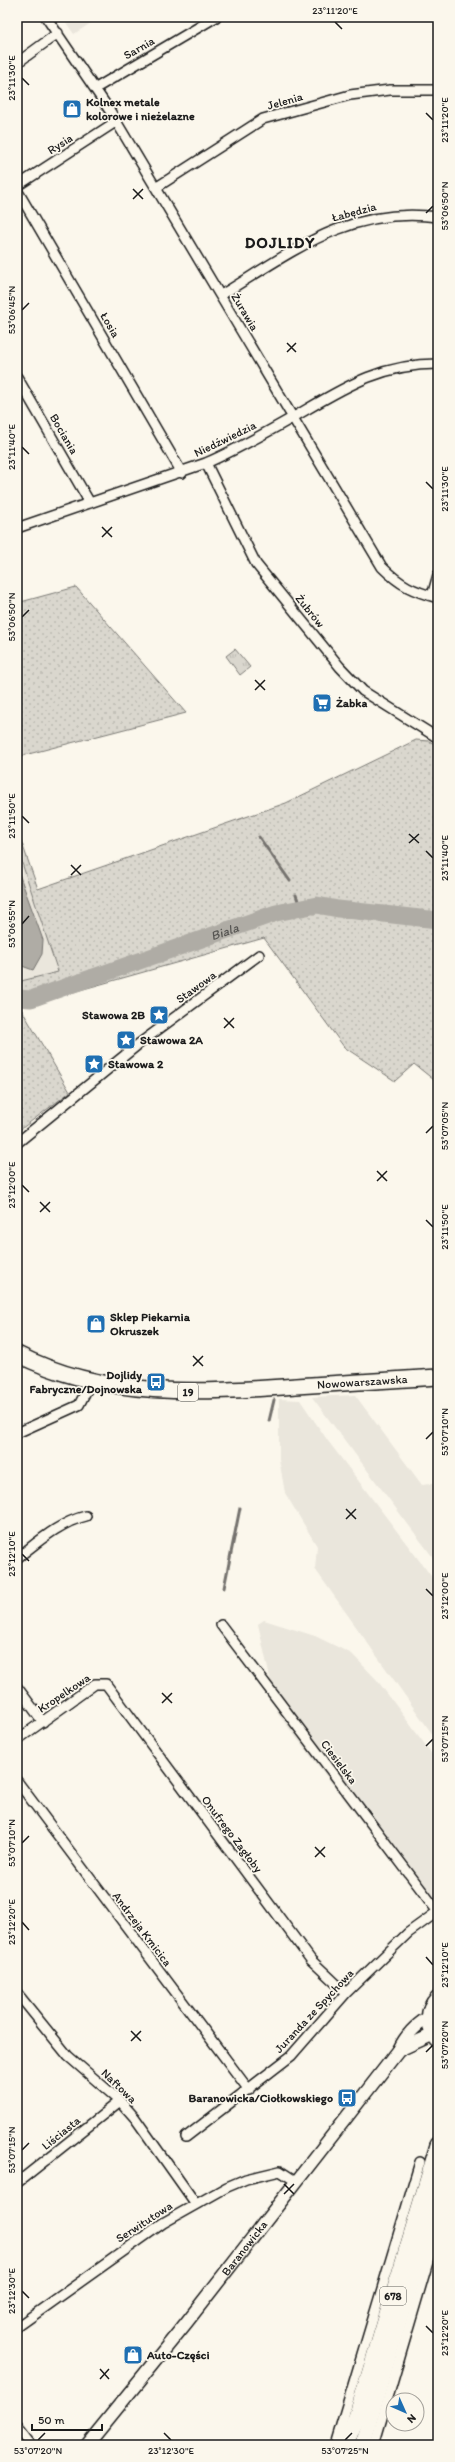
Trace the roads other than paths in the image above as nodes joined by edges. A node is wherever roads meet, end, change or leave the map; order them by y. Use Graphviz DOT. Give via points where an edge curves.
graph roads {
  1 [pos="46,17"];
  2 [pos="216,17"];
  3 [pos="58,34"];
  4 [pos="17,63"];
  5 [pos="96,88"];
  6 [pos="438,90"];
  7 [pos="117,121"];
  8 [pos="17,186"];
  9 [pos="157,187"];
  10 [pos="17,190"];
  11 [pos="438,217"];
  12 [pos="221,295"];
  13 [pos="438,364"];
  14 [pos="17,377"];
  15 [pos="293,417"];
  16 [pos="206,463"];
  17 [pos="182,473"];
  18 [pos="90,503"];
  19 [pos="17,528"];
  20 [pos="438,575"];
  21 [pos="435,597"];
  22 [pos="438,738"];
  23 [pos="259,955"];
  24 [pos="17,1143"];
  25 [pos="17,1354"];
  26 [pos="438,1377"];
  27 [pos="91,1382"];
  28 [pos="17,1433"];
  29 [pos="86,1516"];
  30 [pos="17,1558"];
  31 [pos="221,1625"];
  32 [pos="106,1684"];
  33 [pos="17,1687"];
  34 [pos="43,1722"];
  35 [pos="17,1740"];
  36 [pos="17,1781"];
  37 [pos="438,1912"];
  38 [pos="17,1993"];
  39 [pos="346,1993"];
  40 [pos="438,1998"];
  41 [pos="429,2017"];
  42 [pos="436,2037"];
  43 [pos="399,2050"];
  44 [pos="249,2090"];
  45 [pos="120,2102"];
  46 [pos="186,2137"];
  47 [pos="438,2145"];
  48 [pos="420,2162"];
  49 [pos="17,2182"];
  50 [pos="297,2182"];
  51 [pos="438,2189"];
  52 [pos="196,2204"];
  53 [pos="438,2228"];
  54 [pos="17,2327"];
  55 [pos="17,2427"];
  56 [pos="31,2445"];
  57 [pos="87,2445"];
  58 [pos="335,2445"];
  59 [pos="345,2445"];
  60 [pos="362,2445"];
  61 [pos="374,2445"];
  1 -- 3 [label="street, Żurawia"];
  2 -- 5 [label="street, Sarnia"];
  3 -- 4 [label="street"];
  3 -- 5 [label="street, Żurawia"];
  5 -- 7 [label="street, Żurawia"];
  6 -- 9 [label="street, Jelenia" via="390,90 350,95 263,119"];
  7 -- 8 [label="street, Rysia"];
  7 -- 9 [label="street, Żurawia"];
  9 -- 12 [label="street, Żurawia"];
  10 -- 17 [label="street, Łosia"];
  11 -- 12 [label="street, Łabędzia" via="397,214 340,226 309,241"];
  12 -- 15 [label="street, Żurawia"];
  13 -- 15 [label="street, Niedźwiedzia" via="404,366 370,375"];
  14 -- 18 [label="street, Bociania"];
  15 -- 16 [label="street, Niedźwiedzia" via="236,450"];
  15 -- 21 [label="street, Żurawia" via="382,567 396,582 416,593"];
  16 -- 17 [label="street, Niedźwiedzia"];
  16 -- 22 [label="street, Żubrów" via="256,564 340,667 363,691"];
  17 -- 18 [label="street, Niedźwiedzia"];
  18 -- 19 [label="street, Niedźwiedzia"];
  20 -- 21 [label="street"];
  23 -- 24 [label="street, Stawowa" via="140,1043"];
  25 -- 27 [label="highway, 19" via="56,1372"];
  26 -- 27 [label="highway, Nowowarszawska / 19" via="175,1392"];
  27 -- 28 [label="street" via="79,1405"];
  29 -- 30 [label="street" via="75,1518 63,1525"];
  31 -- 37 [label="street, Ciesielska"];
  32 -- 34 [label="street, Kropelkowa" via="95,1684"];
  32 -- 39 [label="street, Onufrego Zagłoby" via="310,1960"];
  33 -- 34 [label="street"];
  34 -- 35 [label="street, Kropelkowa"];
  36 -- 44 [label="street, Andrzeja Kmicica"];
  37 -- 39 [label="street, Juranda ze Spychowa" via="408,1933"];
  38 -- 45 [label="street, Naftowa" via="68,2056"];
  39 -- 44 [label="street, Juranda ze Spychowa" via="291,2056"];
  40 -- 41 [label="highway"];
  41 -- 42 [label="highway"];
  41 -- 43 [label="street, Baranowicka" via="415,2026"];
  42 -- 43 [label="street, Baranowicka"];
  43 -- 50 [label="street, Baranowicka"];
  44 -- 46 [label="street, Juranda ze Spychowa"];
  45 -- 49 [label="street, Liściasta"];
  45 -- 52 [label="street, Naftowa"];
  47 -- 59 [label="highway, 678" via="357,2414"];
  48 -- 58 [label="street"];
  50 -- 52 [label="street, Serwitutowa" via="280,2171 239,2182"];
  50 -- 57 [label="street, Baranowicka"];
  51 -- 60 [label="highway, 678"];
  52 -- 54 [label="street, Serwitutowa" via="126,2247"];
  53 -- 61 [label="street"];
  55 -- 56 [label="street"];
}
